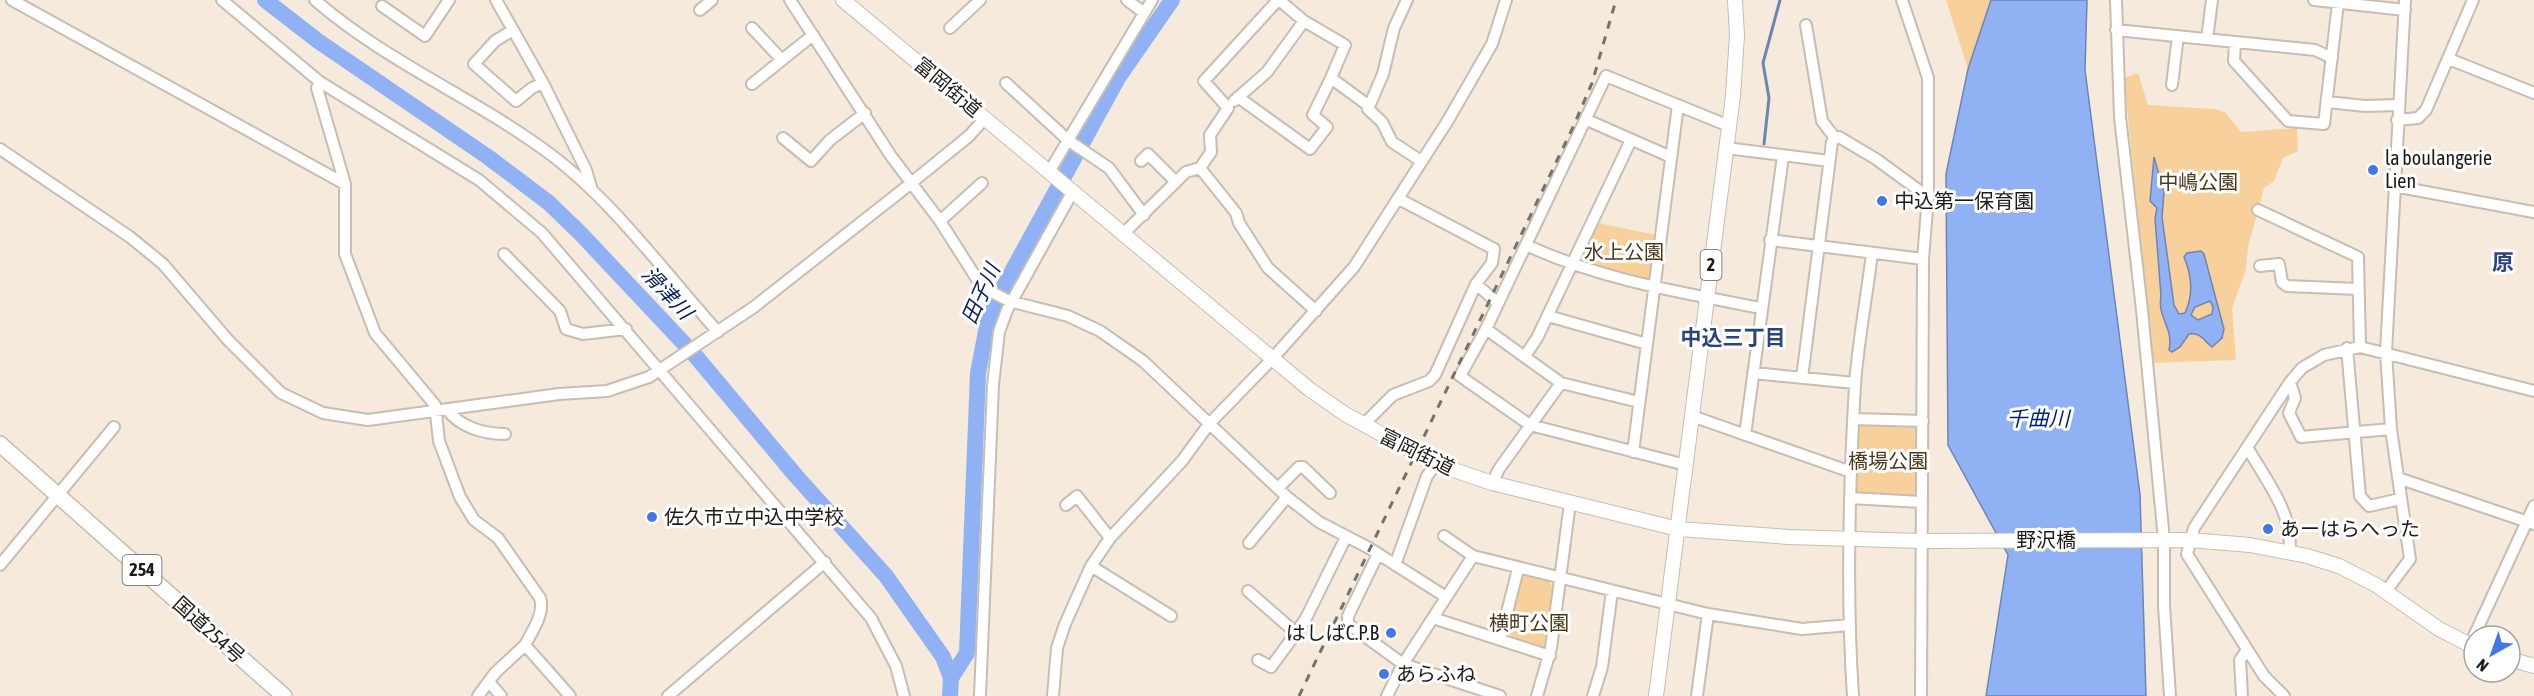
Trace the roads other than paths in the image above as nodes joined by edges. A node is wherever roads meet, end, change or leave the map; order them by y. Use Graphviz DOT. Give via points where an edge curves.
graph roads {
  1 [pos="12,0"];
  2 [pos="222,0"];
  3 [pos="315,0"];
  4 [pos="449,0"];
  5 [pos="496,0"];
  6 [pos="712,0"];
  7 [pos="790,0"];
  8 [pos="843,0"];
  9 [pos="980,0"];
  10 [pos="1127,0"];
  11 [pos="1152,0"];
  12 [pos="1279,0"];
  13 [pos="1407,0"];
  14 [pos="1506,0"];
  15 [pos="1735,0"];
  16 [pos="1902,0"];
  17 [pos="2116,0"];
  18 [pos="2212,0"];
  19 [pos="2314,0"];
  20 [pos="2473,0"];
  21 [pos="2338,3"];
  22 [pos="2375,3"];
  23 [pos="2405,5"];
  24 [pos="382,6"];
  25 [pos="700,10"];
  26 [pos="1143,12"];
  27 [pos="1304,21"];
  28 [pos="1806,25"];
  29 [pos="752,28"];
  30 [pos="950,28"];
  31 [pos="513,30"];
  32 [pos="2116,30"];
  33 [pos="813,35"];
  34 [pos="2178,36"];
  35 [pos="2207,39"];
  36 [pos="2235,42"];
  37 [pos="2332,58"];
  38 [pos="2449,59"];
  39 [pos="782,60"];
  40 [pos="1331,78"];
  41 [pos="320,82"];
  42 [pos="543,83"];
  43 [pos="1006,83"];
  44 [pos="752,84"];
  45 [pos="2172,85"];
  46 [pos="2534,93"];
  47 [pos="1238,97"];
  48 [pos="2328,102"];
  49 [pos="1678,105"];
  50 [pos="2398,105"];
  51 [pos="1369,106"];
  52 [pos="1228,108"];
  53 [pos="865,113"];
  54 [pos="985,118"];
  55 [pos="1587,120"];
  56 [pos="2397,120"];
  57 [pos="1729,126"];
  58 [pos="783,138"];
  59 [pos="1835,138"];
  60 [pos="1068,140"];
  61 [pos="1631,140"];
  62 [pos="1726,148"];
  63 [pos="0,149"];
  64 [pos="1783,156"];
  65 [pos="1671,157"];
  66 [pos="1141,161"];
  67 [pos="1421,161"];
  68 [pos="1829,161"];
  69 [pos="1200,168"];
  70 [pos="1050,173"];
  71 [pos="1175,181"];
  72 [pos="910,183"];
  73 [pos="982,183"];
  74 [pos="345,184"];
  75 [pos="2394,186"];
  76 [pos="591,187"];
  77 [pos="1070,189"];
  78 [pos="1928,197"];
  79 [pos="1399,199"];
  80 [pos="2258,210"];
  81 [pos="2534,212"];
  82 [pos="1144,215"];
  83 [pos="940,221"];
  84 [pos="1124,233"];
  85 [pos="1770,240"];
  86 [pos="1526,244"];
  87 [pos="1819,246"];
  88 [pos="1872,253"];
  89 [pos="504,254"];
  90 [pos="1923,259"];
  91 [pos="1570,265"];
  92 [pos="2260,266"];
  93 [pos="1476,284"];
  94 [pos="1654,288"];
  95 [pos="2357,289"];
  96 [pos="1707,297"];
  97 [pos="1010,301"];
  98 [pos="1498,303"];
  99 [pos="1761,308"];
  100 [pos="1316,311"];
  101 [pos="1548,316"];
  102 [pos="1486,328"];
  103 [pos="626,329"];
  104 [pos="717,333"];
  105 [pos="1647,344"];
  106 [pos="2360,347"];
  107 [pos="2347,348"];
  108 [pos="2386,352"];
  109 [pos="1525,357"];
  110 [pos="1274,358"];
  111 [pos="661,371"];
  112 [pos="1753,373"];
  113 [pos="1802,378"];
  114 [pos="2290,382"];
  115 [pos="1561,383"];
  116 [pos="1855,383"];
  117 [pos="2534,391"];
  118 [pos="1639,402"];
  119 [pos="442,410"];
  120 [pos="1692,416"];
  121 [pos="1854,419"];
  122 [pos="1923,421"];
  123 [pos="1209,424"];
  124 [pos="1363,425"];
  125 [pos="1530,425"];
  126 [pos="114,427"];
  127 [pos="2391,429"];
  128 [pos="2356,432"];
  129 [pos="505,434"];
  130 [pos="1745,435"];
  131 [pos="0,444"];
  132 [pos="2247,447"];
  133 [pos="1633,452"];
  134 [pos="1436,464"];
  135 [pos="1686,465"];
  136 [pos="1851,472"];
  137 [pos="2398,478"];
  138 [pos="1492,483"];
  139 [pos="1278,488"];
  140 [pos="1330,493"];
  141 [pos="57,495"];
  142 [pos="1287,497"];
  143 [pos="1850,498"];
  144 [pos="2400,499"];
  145 [pos="1921,502"];
  146 [pos="1570,503"];
  147 [pos="1066,505"];
  148 [pos="2534,506"];
  149 [pos="2530,523"];
  150 [pos="1678,529"];
  151 [pos="1444,536"];
  152 [pos="1346,537"];
  153 [pos="1110,538"];
  154 [pos="1849,538"];
  155 [pos="2164,540"];
  156 [pos="2189,540"];
  157 [pos="1924,541"];
  158 [pos="1249,543"];
  159 [pos="2289,552"];
  160 [pos="1378,554"];
  161 [pos="1473,556"];
  162 [pos="825,562"];
  163 [pos="0,565"];
  164 [pos="1395,565"];
  165 [pos="1091,566"];
  166 [pos="1518,569"];
  167 [pos="1559,579"];
  168 [pos="1248,591"];
  169 [pos="1612,591"];
  170 [pos="2386,591"];
  171 [pos="1446,597"];
  172 [pos="1668,606"];
  173 [pos="1708,614"];
  174 [pos="1171,616"];
  175 [pos="1433,618"];
  176 [pos="2481,624"];
  177 [pos="1850,625"];
  178 [pos="1296,633"];
  179 [pos="2462,637"];
  180 [pos="1500,640"];
  181 [pos="525,645"];
  182 [pos="2247,650"];
  183 [pos="1550,656"];
  184 [pos="1258,660"];
  185 [pos="1403,664"];
  186 [pos="489,682"];
  187 [pos="674,694"];
  188 [pos="284,696"];
  189 [pos="478,696"];
  190 [pos="501,696"];
  191 [pos="570,696"];
  192 [pos="904,696"];
  193 [pos="980,696"];
  194 [pos="1053,696"];
  195 [pos="1388,696"];
  196 [pos="1500,696"];
  197 [pos="1537,696"];
  198 [pos="1593,696"];
  199 [pos="1656,696"];
  200 [pos="1697,696"];
  201 [pos="1853,696"];
  202 [pos="1921,696"];
  203 [pos="2170,696"];
  204 [pos="2242,696"];
  205 [pos="2284,696"];
  1 -- 74 [label="street"];
  2 -- 41 [label="street"];
  3 -- 76 [label="street" via="398,60 525,135"];
  4 -- 24 [label="street" via="425,36"];
  5 -- 31 [label="street"];
  6 -- 25 [label="street"];
  7 -- 33 [label="street"];
  8 -- 54 [label="main road, 富岡街道"];
  9 -- 30 [label="street"];
  10 -- 26 [label="street"];
  11 -- 26 [label="street"];
  12 -- 27 [label="street"];
  12 -- 52 [label="street" via="1204,81"];
  13 -- 51 [label="street"];
  14 -- 67 [label="street" via="1492,44"];
  15 -- 57 [label="main road, 2" via="1737,66"];
  16 -- 78 [label="street" via="1928,78"];
  17 -- 32 [label="street"];
  18 -- 35 [label="street"];
  19 -- 21 [label="street"];
  20 -- 38 [label="street"];
  21 -- 22 [label="street"];
  21 -- 37 [label="street"];
  22 -- 23 [label="street"];
  23 -- 50 [label="street"];
  26 -- 60 [label="street"];
  27 -- 40 [label="street" via="1346,45"];
  27 -- 47 [label="street" via="1267,72"];
  28 -- 59 [label="street" via="1822,121"];
  29 -- 39 [label="street"];
  31 -- 42 [label="street"];
  31 -- 42 [label="street" via="495,41 474,64 516,101"];
  32 -- 34 [label="street"];
  32 -- 155 [label="street" via="2120,117"];
  33 -- 39 [label="street"];
  33 -- 53 [label="street"];
  34 -- 35 [label="street"];
  34 -- 45 [label="street"];
  35 -- 36 [label="street"];
  36 -- 37 [label="street" via="2315,50"];
  36 -- 48 [label="street" via="2235,61 2288,121 2324,124"];
  37 -- 48 [label="street"];
  38 -- 46 [label="street"];
  38 -- 56 [label="street" via="2423,115"];
  39 -- 44 [label="street"];
  40 -- 47 [label="street" via="1313,115 1327,127 1310,149"];
  40 -- 51 [label="street"];
  41 -- 74 [label="street" via="317,88"];
  41 -- 103 [label="street" via="479,180 515,208"];
  42 -- 76 [label="street"];
  43 -- 60 [label="street"];
  47 -- 52 [label="street"];
  48 -- 50 [label="street"];
  49 -- 55 [label="street" via="1606,75"];
  49 -- 57 [label="street"];
  49 -- 65 [label="street"];
  50 -- 56 [label="street"];
  51 -- 67 [label="street" via="1369,112 1382,122 1389,139"];
  52 -- 69 [label="street" via="1210,135 1211,152"];
  53 -- 58 [label="street" via="811,161"];
  53 -- 72 [label="street"];
  54 -- 70 [label="main road, 富岡街道"];
  54 -- 72 [label="street" via="969,136"];
  55 -- 61 [label="street"];
  55 -- 86 [label="street"];
  56 -- 75 [label="street"];
  57 -- 62 [label="main road, 2"];
  59 -- 68 [label="street"];
  59 -- 78 [label="street" via="1876,159"];
  60 -- 70 [label="street"];
  60 -- 82 [label="street" via="1109,168"];
  61 -- 65 [label="street"];
  61 -- 91 [label="street"];
  62 -- 64 [label="street"];
  62 -- 96 [label="main road, 2"];
  63 -- 119 [label="street" via="130,237 163,264 280,393 309,408 353,419"];
  64 -- 68 [label="street"];
  64 -- 85 [label="street"];
  65 -- 94 [label="street"];
  66 -- 71 [label="street" via="1148,154"];
  67 -- 79 [label="street"];
  68 -- 87 [label="street"];
  69 -- 71 [label="street"];
  69 -- 100 [label="street" via="1236,213 1268,268"];
  70 -- 77 [label="main road, 富岡街道"];
  71 -- 82 [label="street"];
  72 -- 83 [label="street"];
  72 -- 104 [label="street"];
  73 -- 83 [label="street"];
  74 -- 119 [label="street" via="345,254 375,333"];
  75 -- 81 [label="street"];
  75 -- 108 [label="street"];
  76 -- 104 [label="street"];
  77 -- 84 [label="main road, 富岡街道"];
  77 -- 97 [label="street"];
  78 -- 90 [label="street"];
  79 -- 93 [label="street" via="1494,249 1492,263"];
  79 -- 100 [label="street" via="1354,267"];
  80 -- 95 [label="street" via="2358,257"];
  82 -- 84 [label="street"];
  83 -- 97 [label="street" via="987,291"];
  84 -- 110 [label="main road, 富岡街道"];
  85 -- 87 [label="street"];
  85 -- 99 [label="street"];
  86 -- 91 [label="street"];
  86 -- 98 [label="street"];
  87 -- 88 [label="street"];
  87 -- 113 [label="street"];
  88 -- 90 [label="street"];
  88 -- 116 [label="street"];
  89 -- 103 [label="street" via="560,311 566,329 583,334"];
  90 -- 122 [label="street"];
  91 -- 94 [label="street"];
  91 -- 101 [label="street"];
  92 -- 95 [label="street" via="2279,264 2282,282 2287,286"];
  93 -- 98 [label="street"];
  93 -- 124 [label="street" via="1435,375 1384,402"];
  94 -- 96 [label="street"];
  94 -- 105 [label="street"];
  95 -- 106 [label="street"];
  96 -- 99 [label="street"];
  96 -- 120 [label="main road, 2"];
  97 -- 123 [label="street" via="1068,316 1100,331 1143,361"];
  97 -- 193 [label="street" via="999,332 995,366"];
  98 -- 102 [label="street"];
  99 -- 112 [label="street"];
  100 -- 110 [label="street"];
  101 -- 105 [label="street"];
  101 -- 109 [label="street"];
  102 -- 109 [label="street"];
  102 -- 125 [label="street" via="1461,376"];
  103 -- 111 [label="street"];
  104 -- 111 [label="street"];
  105 -- 118 [label="street"];
  106 -- 107 [label="street"];
  106 -- 108 [label="street"];
  107 -- 114 [label="street" via="2313,361"];
  107 -- 128 [label="street"];
  108 -- 117 [label="street"];
  108 -- 127 [label="street"];
  109 -- 115 [label="street"];
  110 -- 123 [label="street"];
  110 -- 124 [label="main road, 富岡街道"];
  111 -- 119 [label="street" via="607,391"];
  111 -- 162 [label="street"];
  112 -- 113 [label="street"];
  112 -- 130 [label="street"];
  113 -- 116 [label="street"];
  114 -- 128 [label="street" via="2295,398 2289,413 2301,437"];
  114 -- 132 [label="street"];
  115 -- 118 [label="street"];
  115 -- 125 [label="street"];
  116 -- 121 [label="street"];
  118 -- 133 [label="street"];
  119 -- 129 [label="street" via="468,426"];
  119 -- 181 [label="street" via="440,441 460,497 474,520 498,538 540,598 540,615"];
  120 -- 130 [label="street"];
  120 -- 135 [label="main road, 2"];
  121 -- 122 [label="street"];
  121 -- 136 [label="street"];
  122 -- 145 [label="street"];
  123 -- 139 [label="street"];
  123 -- 153 [label="street" via="1182,461"];
  124 -- 134 [label="main road, 富岡街道"];
  125 -- 133 [label="street"];
  125 -- 138 [label="street"];
  126 -- 141 [label="street"];
  127 -- 128 [label="street"];
  127 -- 137 [label="street"];
  128 -- 144 [label="street" via="2360,496 2368,506"];
  130 -- 136 [label="street"];
  131 -- 141 [label="highway, 国道254号 / 254"];
  132 -- 156 [label="street"];
  132 -- 159 [label="street" via="2287,520"];
  133 -- 135 [label="street"];
  134 -- 138 [label="main road, 富岡街道"];
  134 -- 164 [label="street" via="1427,476"];
  135 -- 150 [label="main road, 2"];
  136 -- 143 [label="street"];
  137 -- 144 [label="street"];
  137 -- 149 [label="street"];
  138 -- 146 [label="main road, 富岡街道"];
  139 -- 140 [label="street" via="1303,467"];
  139 -- 142 [label="street"];
  141 -- 163 [label="street"];
  141 -- 188 [label="highway, 国道254号 / 254"];
  142 -- 152 [label="street"];
  142 -- 158 [label="street"];
  143 -- 145 [label="street"];
  143 -- 154 [label="street"];
  144 -- 170 [label="street" via="2410,559"];
  145 -- 157 [label="street"];
  146 -- 150 [label="main road, 富岡街道"];
  146 -- 167 [label="street"];
  147 -- 153 [label="street" via="1081,492"];
  148 -- 149 [label="street"];
  149 -- 176 [label="street"];
  150 -- 154 [label="main road, 富岡街道"];
  150 -- 172 [label="main road, 2"];
  151 -- 161 [label="street"];
  152 -- 160 [label="street"];
  152 -- 178 [label="street"];
  153 -- 165 [label="street"];
  154 -- 157 [label="main road, 野沢橋"];
  154 -- 177 [label="street"];
  155 -- 156 [label="main road, 野沢橋"];
  155 -- 157 [label="main road, 野沢橋"];
  155 -- 203 [label="street"];
  156 -- 159 [label="main road, 野沢橋"];
  156 -- 182 [label="street" via="2190,561"];
  157 -- 202 [label="street"];
  159 -- 170 [label="main road, 野沢橋" via="2339,566"];
  160 -- 164 [label="street"];
  160 -- 185 [label="street" via="1347,621"];
  161 -- 166 [label="street"];
  161 -- 171 [label="street"];
  162 -- 187 [label="street"];
  162 -- 192 [label="street" via="871,618 896,666"];
  164 -- 171 [label="street"];
  165 -- 174 [label="street"];
  165 -- 194 [label="street" via="1057,648"];
  166 -- 167 [label="street"];
  166 -- 180 [label="street"];
  167 -- 169 [label="street"];
  167 -- 183 [label="street"];
  168 -- 178 [label="street"];
  169 -- 172 [label="street"];
  169 -- 198 [label="street" via="1602,667"];
  170 -- 179 [label="main road, 野沢橋" via="2439,629"];
  171 -- 175 [label="street"];
  172 -- 173 [label="street"];
  172 -- 199 [label="main road, 2"];
  173 -- 177 [label="street" via="1802,629"];
  173 -- 200 [label="street"];
  175 -- 180 [label="street"];
  175 -- 185 [label="street"];
  177 -- 201 [label="street"];
  178 -- 184 [label="street" via="1271,667"];
  180 -- 183 [label="street"];
  181 -- 186 [label="street"];
  181 -- 191 [label="street"];
  182 -- 204 [label="street" via="2240,660"];
  182 -- 205 [label="street" via="2264,676"];
  183 -- 197 [label="street"];
  185 -- 195 [label="street"];
  185 -- 196 [label="street"];
  186 -- 189 [label="street"];
  186 -- 190 [label="street"];
}
